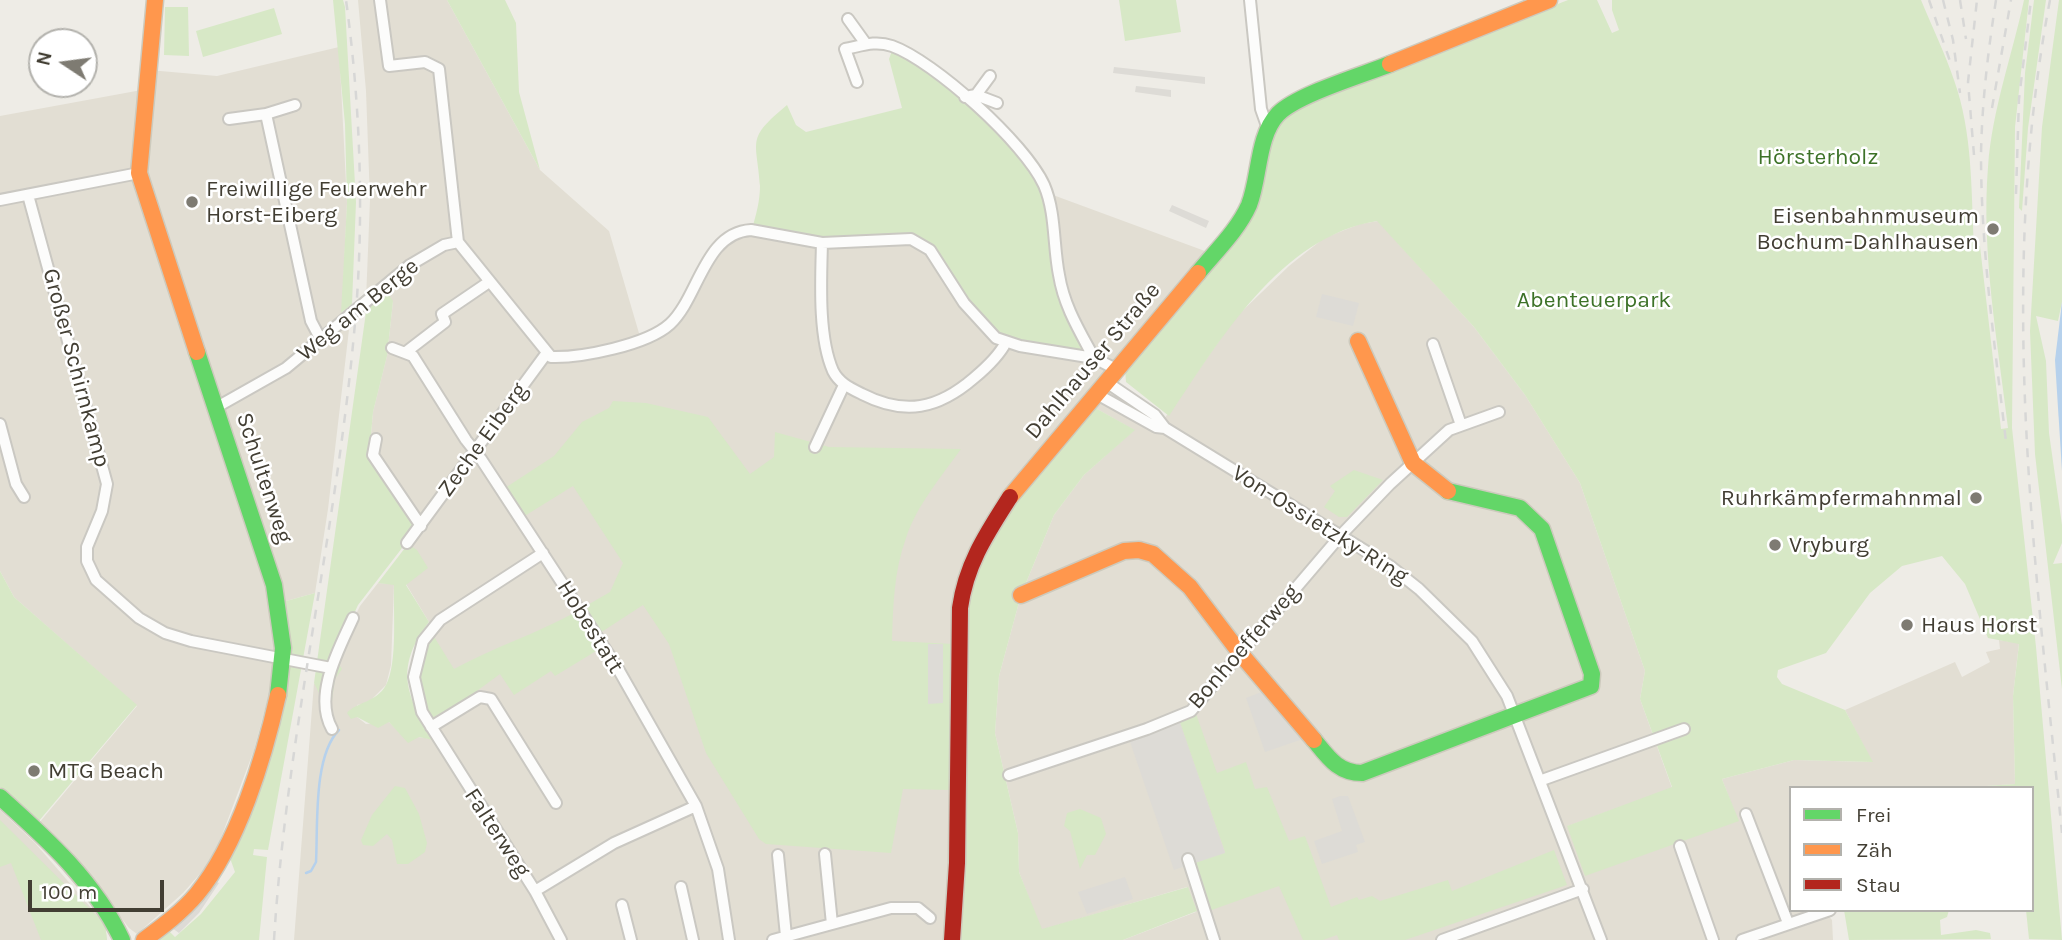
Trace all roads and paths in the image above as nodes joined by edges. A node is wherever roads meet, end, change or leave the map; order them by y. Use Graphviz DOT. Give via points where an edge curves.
graph roads {
  1 [pos="155,0"];
  2 [pos="380,0"];
  3 [pos="1250,0"];
  4 [pos="1549,0"];
  5 [pos="848,19"];
  6 [pos="866,44"];
  7 [pos="990,76"];
  8 [pos="856,82"];
  9 [pos="971,96"];
  10 [pos="997,103"];
  11 [pos="295,105"];
  12 [pos="266,114"];
  13 [pos="229,119"];
  14 [pos="1267,126"];
  15 [pos="139,173"];
  16 [pos="28,195"];
  17 [pos="0,200"];
  18 [pos="458,242"];
  19 [pos="822,243"];
  20 [pos="489,282"];
  21 [pos="321,340"];
  22 [pos="1358,341"];
  23 [pos="1006,342"];
  24 [pos="1433,344"];
  25 [pos="393,348"];
  26 [pos="406,352"];
  27 [pos="547,354"];
  28 [pos="1094,358"];
  29 [pos="1106,381"];
  30 [pos="844,385"];
  31 [pos="217,407"];
  32 [pos="1499,412"];
  33 [pos="0,424"];
  34 [pos="1461,425"];
  35 [pos="376,439"];
  36 [pos="815,447"];
  37 [pos="475,452"];
  38 [pos="1413,463"];
  39 [pos="24,497"];
  40 [pos="421,526"];
  41 [pos="1342,535"];
  42 [pos="407,543"];
  43 [pos="543,553"];
  44 [pos="1021,595"];
  45 [pos="353,618"];
  46 [pos="1240,653"];
  47 [pos="283,659"];
  48 [pos="331,668"];
  49 [pos="1517,716"];
  50 [pos="432,727"];
  51 [pos="332,729"];
  52 [pos="1684,729"];
  53 [pos="1009,775"];
  54 [pos="1542,780"];
  55 [pos="0,797"];
  56 [pos="556,803"];
  57 [pos="696,806"];
  58 [pos="1746,814"];
  59 [pos="1680,846"];
  60 [pos="825,854"];
  61 [pos="778,855"];
  62 [pos="1188,859"];
  63 [pos="681,887"];
  64 [pos="1583,889"];
  65 [pos="535,891"];
  66 [pos="622,905"];
  67 [pos="1824,912"];
  68 [pos="930,918"];
  69 [pos="1788,923"];
  70 [pos="832,924"];
  71 [pos="786,936"];
  72 [pos="122,940"];
  73 [pos="144,940"];
  74 [pos="561,940"];
  75 [pos="631,940"];
  76 [pos="693,940"];
  77 [pos="729,940"];
  78 [pos="773,940"];
  79 [pos="952,940"];
  80 [pos="1214,940"];
  81 [pos="1442,940"];
  82 [pos="1601,940"];
  83 [pos="1713,940"];
  84 [pos="1742,940"];
  1 -- 15 [label="street, Schultenweg"];
  2 -- 18 [label="street" via="389,66 425,62 439,69"];
  3 -- 14 [label="street" via="1261,109"];
  4 -- 14 [label="street" via="1293,103"];
  5 -- 6 [label="street"];
  6 -- 8 [label="street" via="845,49"];
  6 -- 9 [label="street" via="893,46"];
  7 -- 9 [label="street"];
  9 -- 10 [label="street"];
  9 -- 28 [label="street" via="1045,187 1068,310"];
  11 -- 12 [label="street"];
  12 -- 13 [label="street"];
  12 -- 21 [label="street" via="311,321"];
  14 -- 29 [label="street, Dahlhauser Straße" via="1256,182 1241,222"];
  15 -- 16 [label="street"];
  15 -- 31 [label="street, Schultenweg" via="144,201"];
  16 -- 17 [label="street"];
  16 -- 47 [label="street, Großer Schirnkamp" via="107,484 87,547 90,572 139,618 165,633"];
  18 -- 20 [label="street"];
  18 -- 21 [label="street, Weg am Berge" via="410,265"];
  19 -- 23 [label="street" via="901,239 922,244 980,323"];
  19 -- 27 [label="street" via="739,231 726,238 681,311 656,334 608,349 556,357"];
  19 -- 30 [label="street" via="828,350 833,370"];
  20 -- 26 [label="street" via="442,314 445,322"];
  20 -- 27 [label="street"];
  21 -- 31 [label="street, Weg am Berge" via="286,368"];
  22 -- 38 [label="street"];
  23 -- 28 [label="street"];
  23 -- 30 [label="street" via="985,369 954,396 933,404 893,406"];
  24 -- 34 [label="street"];
  25 -- 26 [label="street"];
  26 -- 37 [label="street, Hobestatt" via="421,366"];
  27 -- 37 [label="street, Zeche Eiberg"];
  28 -- 29 [label="street"];
  29 -- 41 [label="street, Von-Ossietzky-Ring" via="1155,415 1165,428"];
  29 -- 79 [label="street, Dahlhauser Straße" via="1053,441 986,531 964,581 958,639"];
  30 -- 36 [label="street"];
  31 -- 47 [label="street, Schultenweg" via="273,579"];
  32 -- 34 [label="street, Bonhoefferweg"];
  33 -- 39 [label="street" via="16,484"];
  34 -- 38 [label="street, Bonhoefferweg" via="1449,430"];
  35 -- 40 [label="street, Zeche Eiberg" via="373,455"];
  37 -- 40 [label="street, Zeche Eiberg"];
  37 -- 43 [label="street, Hobestatt"];
  38 -- 41 [label="street, Bonhoefferweg"];
  38 -- 49 [label="street" via="1444,490 1520,508 1535,520 1549,545 1591,686"];
  40 -- 42 [label="street, Zeche Eiberg"];
  41 -- 46 [label="street, Bonhoefferweg"];
  41 -- 49 [label="street, Von-Ossietzky-Ring" via="1419,589 1472,641"];
  43 -- 50 [label="street, Falterweg" via="446,615 428,634 414,677 422,712"];
  43 -- 57 [label="street, Hobestatt" via="617,667"];
  44 -- 46 [label="street" via="1124,551 1139,550 1153,554 1190,587"];
  45 -- 48 [label="street"];
  46 -- 49 [label="street" via="1337,767 1351,774"];
  46 -- 53 [label="street, Bonhoefferweg" via="1185,714"];
  47 -- 48 [label="street"];
  47 -- 73 [label="street, Schultenweg" via="271,719 219,860 187,905"];
  48 -- 51 [label="street" via="327,697"];
  49 -- 54 [label="street, Von-Ossietzky-Ring"];
  50 -- 56 [label="street" via="480,697 491,699"];
  50 -- 65 [label="street, Falterweg"];
  52 -- 54 [label="street"];
  54 -- 64 [label="street, Von-Ossietzky-Ring"];
  55 -- 72 [label="street" via="66,858"];
  57 -- 65 [label="street" via="614,843"];
  57 -- 77 [label="street, Hobestatt" via="718,869"];
  58 -- 69 [label="street"];
  59 -- 83 [label="street"];
  60 -- 70 [label="street"];
  61 -- 71 [label="street"];
  62 -- 80 [label="street"];
  63 -- 76 [label="street"];
  64 -- 81 [label="street"];
  64 -- 82 [label="street, Von-Ossietzky-Ring"];
  65 -- 74 [label="street, Falterweg"];
  66 -- 75 [label="street"];
  67 -- 69 [label="street"];
  68 -- 70 [label="street" via="918,908 906,906"];
  69 -- 84 [label="street"];
  70 -- 71 [label="street"];
  71 -- 78 [label="street"];
}
